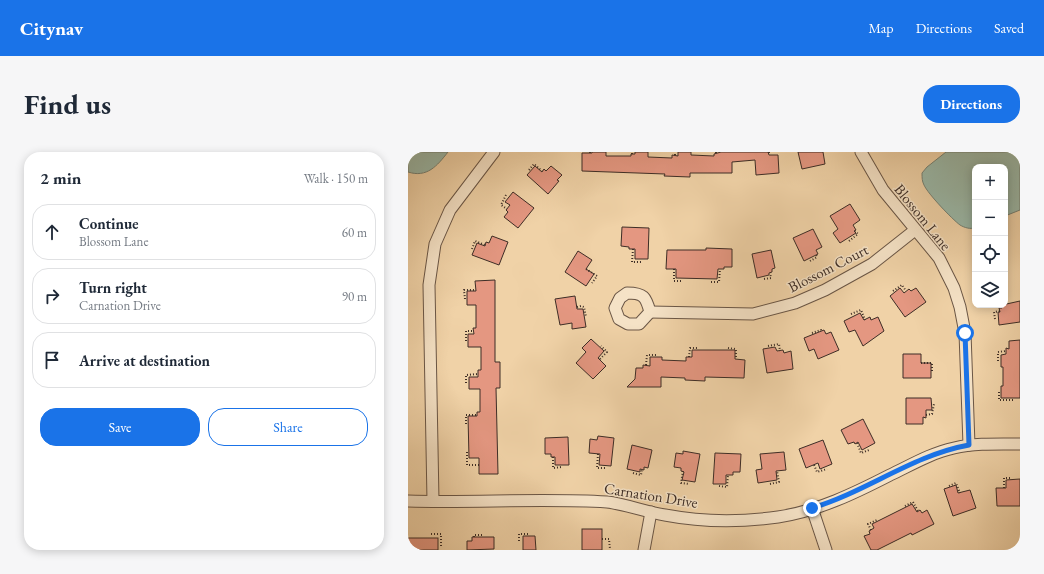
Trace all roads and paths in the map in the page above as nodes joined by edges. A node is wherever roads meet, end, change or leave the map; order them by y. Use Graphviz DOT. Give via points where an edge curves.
graph roads {
  1 [pos="494,152"];
  2 [pos="769,152"];
  3 [pos="861,152"];
  4 [pos="769,155"];
  5 [pos="529,170"];
  6 [pos="542,171"];
  7 [pos="506,195"];
  8 [pos="507,209"];
  9 [pos="855,230"];
  10 [pos="915,230"];
  11 [pos="849,241"];
  12 [pos="485,245"];
  13 [pos="472,249"];
  14 [pos="632,249"];
  15 [pos="816,255"];
  16 [pos="810,261"];
  17 [pos="641,262"];
  18 [pos="586,268"];
  19 [pos="674,269"];
  20 [pos="720,269"];
  21 [pos="770,272"];
  22 [pos="764,279"];
  23 [pos="683,281"];
  24 [pos="711,282"];
  25 [pos="592,283"];
  26 [pos="476,290"];
  27 [pos="893,291"];
  28 [pos="906,291"];
  29 [pos="464,299"];
  30 [pos="577,306"];
  31 [pos="1000,311"];
  32 [pos="650,312"];
  33 [pos="851,314"];
  34 [pos="586,317"];
  35 [pos="995,318"];
  36 [pos="866,320"];
  37 [pos="474,331"];
  38 [pos="822,331"];
  39 [pos="812,333"];
  40 [pos="466,341"];
  41 [pos="601,346"];
  42 [pos="768,346"];
  43 [pos="698,348"];
  44 [pos="728,348"];
  45 [pos="780,351"];
  46 [pos="1006,351"];
  47 [pos="656,355"];
  48 [pos="689,357"];
  49 [pos="600,359"];
  50 [pos="736,360"];
  51 [pos="998,361"];
  52 [pos="921,363"];
  53 [pos="646,366"];
  54 [pos="932,371"];
  55 [pos="478,374"];
  56 [pos="466,383"];
  57 [pos="999,392"];
  58 [pos="1014,400"];
  59 [pos="934,404"];
  60 [pos="477,415"];
  61 [pos="926,415"];
  62 [pos="466,424"];
  63 [pos="857,443"];
  64 [pos="1020,444"];
  65 [pos="969,445"];
  66 [pos="869,450"];
  67 [pos="467,452"];
  68 [pos="598,454"];
  69 [pos="553,457"];
  70 [pos="814,464"];
  71 [pos="480,465"];
  72 [pos="562,468"];
  73 [pos="605,468"];
  74 [pos="642,469"];
  75 [pos="827,469"];
  76 [pos="683,471"];
  77 [pos="777,471"];
  78 [pos="633,473"];
  79 [pos="728,475"];
  80 [pos="1012,478"];
  81 [pos="689,484"];
  82 [pos="770,484"];
  83 [pos="719,486"];
  84 [pos="949,486"];
  85 [pos="1004,488"];
  86 [pos="960,493"];
  87 [pos="408,501"];
  88 [pos="432,501"];
  89 [pos="905,506"];
  90 [pos="812,508"];
  91 [pos="918,511"];
  92 [pos="651,512"];
  93 [pos="877,520"];
  94 [pos="871,530"];
  95 [pos="431,534"];
  96 [pos="529,534"];
  97 [pos="483,535"];
  98 [pos="474,537"];
  99 [pos="602,539"];
  100 [pos="519,541"];
  101 [pos="441,546"];
  102 [pos="610,549"];
  103 [pos="644,550"];
  104 [pos="826,550"];
  1 -- 88 [label="street" via="450,210 435,244 429,284"];
  2 -- 4 [label="path"];
  3 -- 10 [label="street, Blossom Lane" via="883,190"];
  5 -- 6 [label="path" via="534,164"];
  7 -- 8 [label="path" via="501,205"];
  9 -- 11 [label="path" via="858,234"];
  10 -- 32 [label="street, Blossom Court" via="872,264 796,303 753,314"];
  10 -- 65 [label="street, Blossom Lane" via="939,258 960,307 965,333"];
  12 -- 13 [label="path" via="475,241"];
  14 -- 17 [label="path" via="632,262"];
  15 -- 16 [label="path" via="817,257"];
  18 -- 25 [label="path" via="597,276"];
  19 -- 23 [label="path" via="674,281"];
  20 -- 24 [label="path" via="720,282"];
  21 -- 22 [label="path" via="770,278"];
  26 -- 29 [label="path" via="464,290"];
  27 -- 28 [label="path" via="902,285"];
  30 -- 34 [label="path" via="584,307"];
  31 -- 35 [label="path" via="994,312"];
  33 -- 36 [label="path" via="861,310"];
  37 -- 40 [label="path" via="466,331"];
  38 -- 39 [label="path"];
  41 -- 49 [label="path" via="607,352"];
  42 -- 45 [label="path" via="779,344"];
  43 -- 48 [label="path" via="690,348"];
  44 -- 50 [label="path" via="736,349"];
  46 -- 51 [label="path" via="998,352"];
  47 -- 53 [label="path" via="647,355"];
  52 -- 54 [label="path" via="932,363"];
  55 -- 56 [label="path" via="466,375"];
  57 -- 58 [label="path" via="999,400"];
  59 -- 61 [label="path" via="932,414"];
  60 -- 62 [label="path" via="466,415"];
  63 -- 66 [label="path" via="861,453"];
  64 -- 65 [label="street, Carnation Drive"];
  65 -- 90 [label="street, Carnation Drive" via="928,456 850,495"];
  67 -- 71 [label="path" via="467,465"];
  68 -- 73 [label="path" via="597,468"];
  69 -- 72 [label="path" via="553,468"];
  70 -- 75 [label="path" via="817,472"];
  74 -- 78 [label="path" via="641,475"];
  76 -- 81 [label="path" via="681,483"];
  77 -- 82 [label="path" via="779,482"];
  79 -- 83 [label="path" via="727,487"];
  80 -- 85 [label="path" via="1004,478"];
  84 -- 86 [label="path" via="956,483"];
  87 -- 88 [label="street, Carnation Drive"];
  88 -- 92 [label="street, Carnation Drive" via="576,500 609,503"];
  89 -- 91 [label="path" via="913,502"];
  90 -- 92 [label="street, Carnation Drive" via="752,520 704,519"];
  90 -- 104 [label="street"];
  92 -- 103 [label="street"];
  93 -- 94 [label="path" via="868,524"];
  95 -- 101 [label="path" via="440,534"];
  96 -- 100 [label="path" via="519,534"];
  97 -- 98 [label="path"];
  99 -- 102 [label="path" via="609,538"];
}
